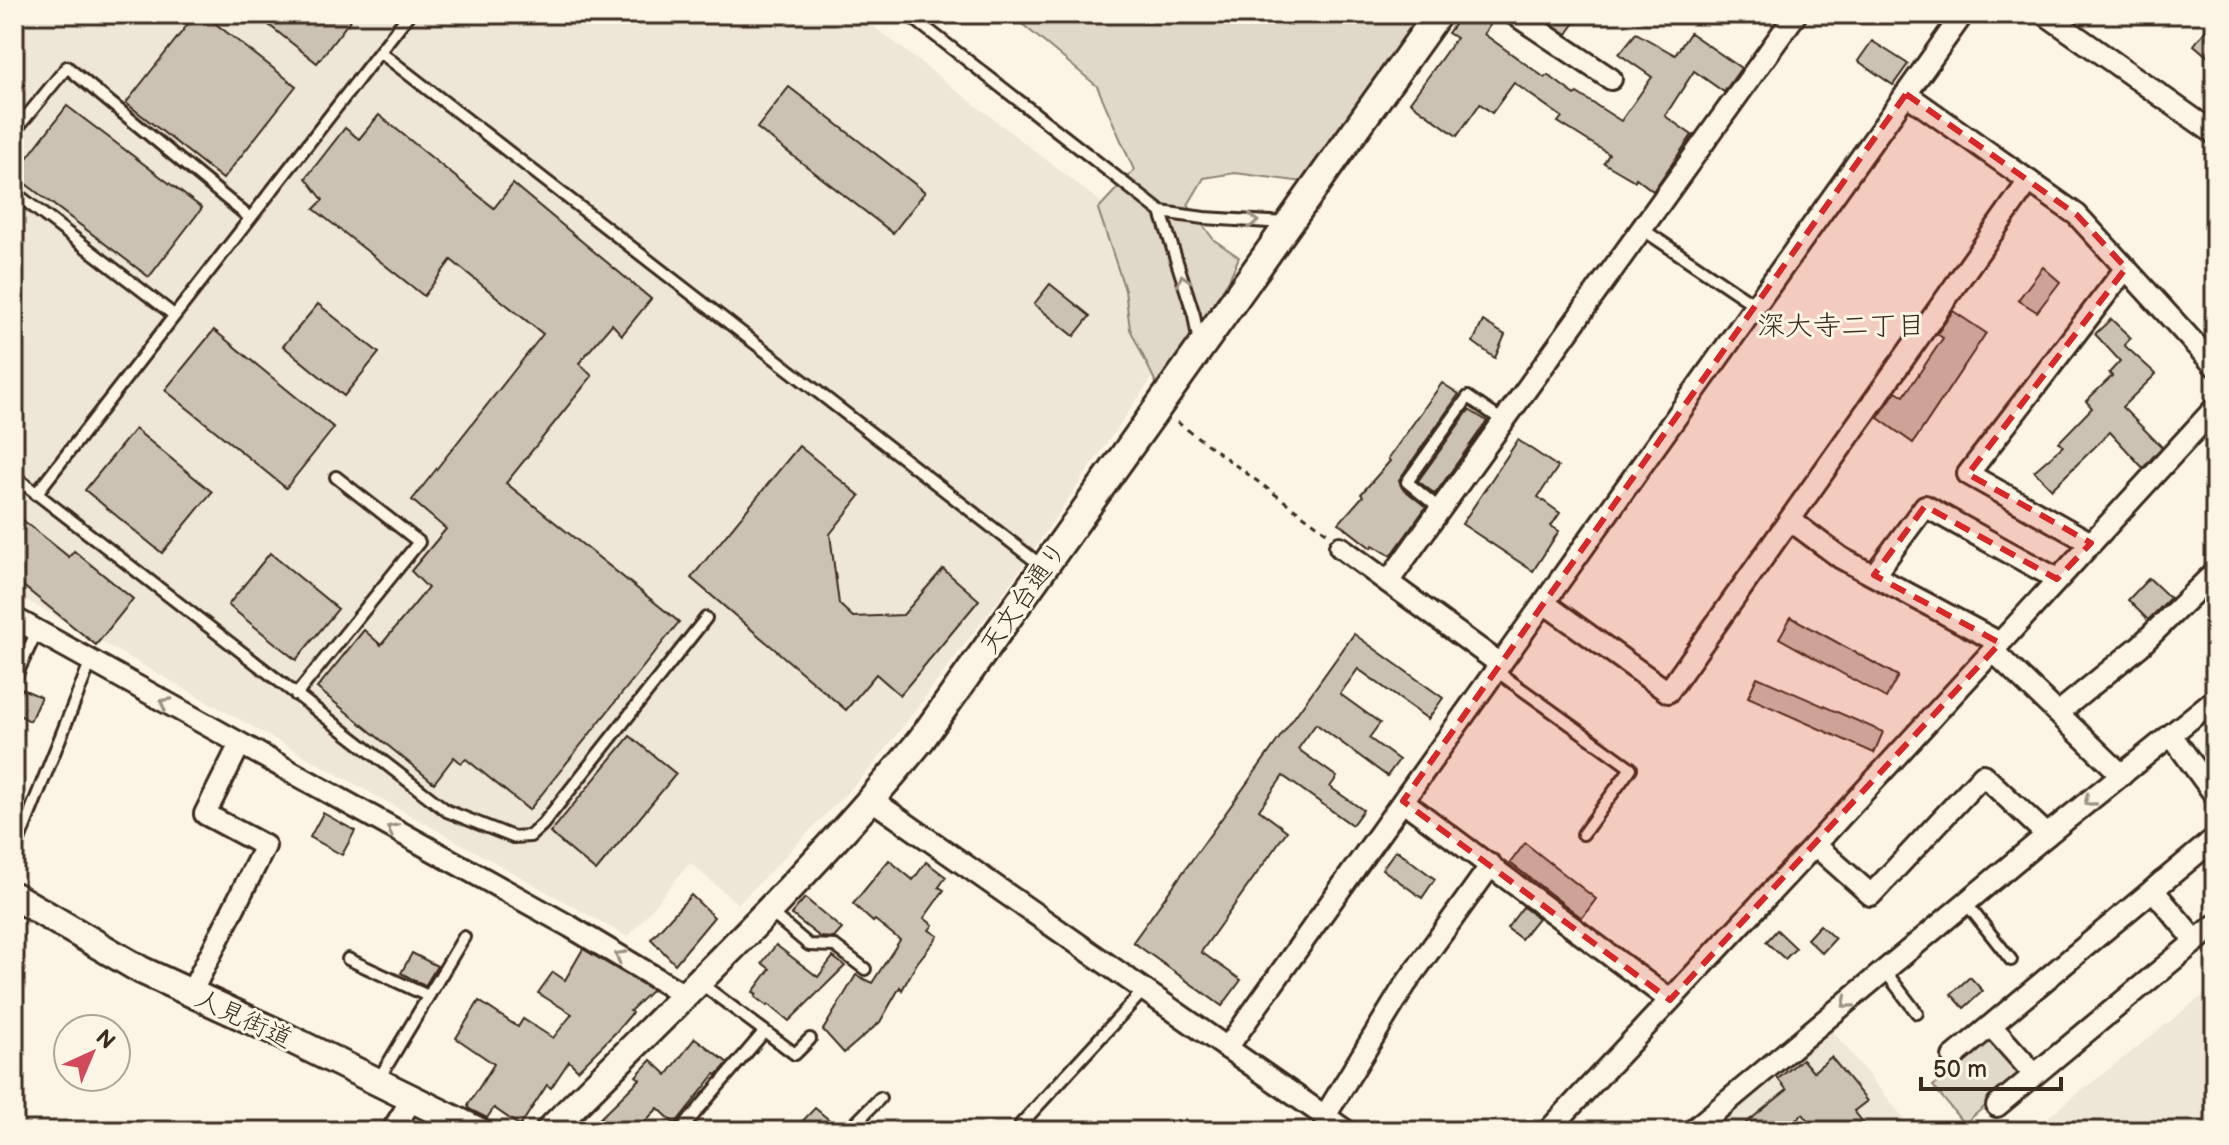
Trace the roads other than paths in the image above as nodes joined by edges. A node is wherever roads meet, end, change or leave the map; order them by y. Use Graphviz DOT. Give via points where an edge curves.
graph roads {
  1 [pos="409,14"];
  2 [pos="908,14"];
  3 [pos="1438,14"];
  4 [pos="1514,14"];
  5 [pos="1796,14"];
  6 [pos="2045,14"];
  7 [pos="1957,16"];
  8 [pos="380,52"];
  9 [pos="1611,79"];
  10 [pos="1906,94"];
  11 [pos="14,132"];
  12 [pos="2215,134"];
  13 [pos="2029,181"];
  14 [pos="14,192"];
  15 [pos="1161,212"];
  16 [pos="250,218"];
  17 [pos="1289,223"];
  18 [pos="1642,229"];
  19 [pos="2126,268"];
  20 [pos="1755,305"];
  21 [pos="174,315"];
  22 [pos="1199,350"];
  23 [pos="2215,366"];
  24 [pos="2215,408"];
  25 [pos="1503,421"];
  26 [pos="14,476"];
  27 [pos="336,477"];
  28 [pos="36,494"];
  29 [pos="1440,509"];
  30 [pos="1790,520"];
  31 [pos="2091,543"];
  32 [pos="1340,547"];
  33 [pos="1044,568"];
  34 [pos="2215,572"];
  35 [pos="1874,575"];
  36 [pos="2057,579"];
  37 [pos="1388,582"];
  38 [pos="1544,603"];
  39 [pos="14,618"];
  40 [pos="706,618"];
  41 [pos="37,631"];
  42 [pos="1996,647"];
  43 [pos="91,661"];
  44 [pos="1498,667"];
  45 [pos="14,680"];
  46 [pos="296,695"];
  47 [pos="2215,699"];
  48 [pos="2058,713"];
  49 [pos="2171,735"];
  50 [pos="240,744"];
  51 [pos="2122,775"];
  52 [pos="2215,795"];
  53 [pos="872,800"];
  54 [pos="1403,801"];
  55 [pos="1583,834"];
  56 [pos="2047,835"];
  57 [pos="1815,845"];
  58 [pos="14,853"];
  59 [pos="2184,864"];
  60 [pos="1491,865"];
  61 [pos="2153,890"];
  62 [pos="16,903"];
  63 [pos="1966,903"];
  64 [pos="768,911"];
  65 [pos="2215,925"];
  66 [pos="464,937"];
  67 [pos="2196,941"];
  68 [pos="348,959"];
  69 [pos="2011,960"];
  70 [pos="865,969"];
  71 [pos="1885,971"];
  72 [pos="693,989"];
  73 [pos="1144,990"];
  74 [pos="191,993"];
  75 [pos="428,996"];
  76 [pos="1670,1000"];
  77 [pos="1917,1013"];
  78 [pos="1991,1026"];
  79 [pos="764,1032"];
  80 [pos="810,1039"];
  81 [pos="1227,1048"];
  82 [pos="1953,1057"];
  83 [pos="2034,1074"];
  84 [pos="377,1082"];
  85 [pos="880,1098"];
  86 [pos="412,1099"];
  87 [pos="1997,1106"];
  88 [pos="1021,1124"];
  89 [pos="1331,1125"];
  90 [pos="392,1131"];
  91 [pos="478,1131"];
  92 [pos="549,1131"];
  93 [pos="680,1131"];
  94 [pos="848,1131"];
  95 [pos="1548,1131"];
  96 [pos="1692,1131"];
  1 -- 8 [label="lane"];
  2 -- 15 [label="lane"];
  3 -- 17 [label="main road, 天文台通り"];
  4 -- 9 [label="street"];
  5 -- 18 [label="street"];
  6 -- 12 [label="street"];
  7 -- 10 [label="street"];
  8 -- 16 [label="lane"];
  8 -- 33 [label="lane"];
  10 -- 13 [label="street"];
  10 -- 20 [label="street"];
  11 -- 16 [label="lane" via="67,67"];
  13 -- 19 [label="street" via="2077,215"];
  13 -- 30 [label="street"];
  14 -- 21 [label="lane"];
  15 -- 17 [label="lane, one-way"];
  22 -- 15 [label="lane, one-way" via="1194,315"];
  16 -- 21 [label="lane"];
  17 -- 22 [label="main road, 天文台通り"];
  18 -- 20 [label="lane"];
  18 -- 25 [label="street"];
  19 -- 23 [label="street"];
  19 -- 31 [label="street" via="1968,474"];
  20 -- 38 [label="street"];
  21 -- 28 [label="lane"];
  22 -- 33 [label="main road, 天文台通り"];
  24 -- 31 [label="street"];
  25 -- 29 [label="street"];
  25 -- 29 [label="lane" via="1468,397 1407,482"];
  26 -- 28 [label="lane"];
  27 -- 46 [label="lane" via="419,542"];
  28 -- 46 [label="lane"];
  29 -- 37 [label="street"];
  30 -- 35 [label="street"];
  30 -- 38 [label="street" via="1668,692"];
  31 -- 36 [label="street"];
  32 -- 37 [label="street"];
  33 -- 53 [label="main road, 天文台通り"];
  34 -- 48 [label="street" via="2140,646"];
  35 -- 36 [label="street" via="1925,506"];
  35 -- 42 [label="street"];
  36 -- 42 [label="street"];
  37 -- 44 [label="street"];
  38 -- 44 [label="street"];
  39 -- 41 [label="street"];
  40 -- 46 [label="lane" via="530,836 513,837 447,811"];
  41 -- 43 [label="street"];
  41 -- 45 [label="lane"];
  42 -- 48 [label="street"];
  42 -- 57 [label="street"];
  50 -- 43 [label="street, one-way"];
  43 -- 58 [label="lane"];
  44 -- 54 [label="street"];
  44 -- 55 [label="lane" via="1631,768"];
  47 -- 49 [label="street"];
  48 -- 51 [label="street"];
  49 -- 51 [label="street"];
  49 -- 52 [label="street"];
  72 -- 50 [label="street, one-way"];
  50 -- 74 [label="street" via="205,814 265,846"];
  51 -- 56 [label="street, one-way"];
  53 -- 64 [label="main road, 天文台通り"];
  53 -- 73 [label="street"];
  54 -- 60 [label="street"];
  54 -- 81 [label="street"];
  56 -- 57 [label="street" via="1983,775 1871,895"];
  56 -- 63 [label="street"];
  57 -- 76 [label="street"];
  59 -- 61 [label="street"];
  60 -- 76 [label="street"];
  60 -- 89 [label="street" via="1405,985"];
  61 -- 67 [label="street"];
  61 -- 78 [label="street"];
  62 -- 74 [label="main road, 人見街道"];
  63 -- 69 [label="lane"];
  63 -- 71 [label="street"];
  64 -- 70 [label="lane" via="809,945 835,946"];
  64 -- 72 [label="main road, 天文台通り"];
  65 -- 67 [label="street"];
  66 -- 75 [label="lane"];
  67 -- 83 [label="street"];
  68 -- 75 [label="lane"];
  71 -- 77 [label="lane"];
  71 -- 96 [label="street, one-way"];
  72 -- 79 [label="lane"];
  72 -- 92 [label="main road, 天文台通り"];
  73 -- 81 [label="street"];
  73 -- 88 [label="lane"];
  74 -- 84 [label="main road, 人見街道"];
  75 -- 84 [label="lane"];
  76 -- 95 [label="street"];
  78 -- 82 [label="street"];
  78 -- 83 [label="street"];
  79 -- 80 [label="lane" via="795,1054"];
  79 -- 93 [label="lane"];
  81 -- 89 [label="street"];
  83 -- 87 [label="street"];
  84 -- 86 [label="main road, 人見街道"];
  85 -- 94 [label="lane"];
  86 -- 90 [label="street"];
  86 -- 91 [label="main road, 人見街道"];
}
